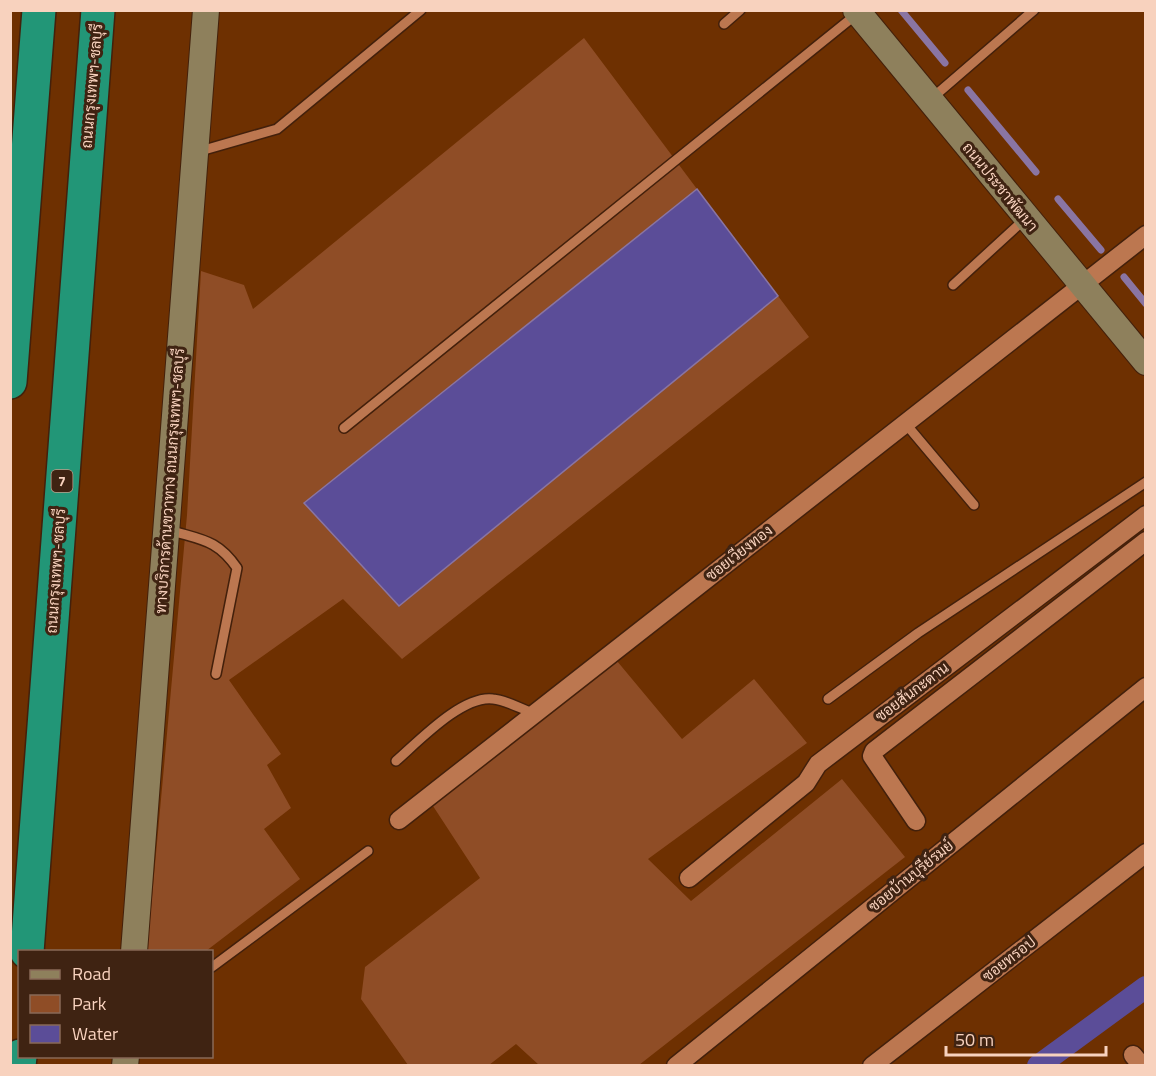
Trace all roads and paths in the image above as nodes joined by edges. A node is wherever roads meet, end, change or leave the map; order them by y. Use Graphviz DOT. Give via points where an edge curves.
graph roads {
  1 [pos="39,10"];
  2 [pos="98,10"];
  3 [pos="206,10"];
  4 [pos="421,10"];
  5 [pos="740,10"];
  6 [pos="1034,10"];
  7 [pos="857,12"];
  8 [pos="723,24"];
  9 [pos="930,100"];
  10 [pos="195,153"];
  11 [pos="1026,218"];
  12 [pos="1146,235"];
  13 [pos="952,285"];
  14 [pos="1081,287"];
  15 [pos="1146,362"];
  16 [pos="10,382"];
  17 [pos="906,423"];
  18 [pos="344,428"];
  19 [pos="1146,482"];
  20 [pos="974,505"];
  21 [pos="1146,515"];
  22 [pos="166,530"];
  23 [pos="1146,542"];
  24 [pos="216,674"];
  25 [pos="1146,687"];
  26 [pos="828,699"];
  27 [pos="533,713"];
  28 [pos="396,761"];
  29 [pos="399,820"];
  30 [pos="916,821"];
  31 [pos="368,851"];
  32 [pos="1146,854"];
  33 [pos="689,878"];
  34 [pos="27,950"];
  35 [pos="134,950"];
  36 [pos="213,966"];
  37 [pos="676,1065"];
  38 [pos="872,1065"];
  1 -- 16 [label="highway"];
  2 -- 34 [label="highway, ถนนกรุงเทพฯ-ชลบุรี / 7"];
  3 -- 10 [label="main road, ทางบริการด้านขวาทาง ถนนกรุงเทพฯ-ชลบุรี"];
  4 -- 10 [label="lane" via="277,129"];
  5 -- 8 [label="lane"];
  6 -- 9 [label="lane"];
  7 -- 9 [label="main road, ถนนประชาพัฒนา"];
  7 -- 18 [label="lane"];
  9 -- 11 [label="main road, ถนนประชาพัฒนา"];
  10 -- 22 [label="main road, ทางบริการด้านขวาทาง ถนนกรุงเทพฯ-ชลบุรี"];
  11 -- 13 [label="lane"];
  11 -- 14 [label="main road, ถนนประชาพัฒนา"];
  12 -- 14 [label="street, ซอยเวียงทอง"];
  14 -- 15 [label="main road, ถนนประชาพัฒนา"];
  14 -- 17 [label="street, ซอยเวียงทอง"];
  17 -- 20 [label="lane"];
  17 -- 27 [label="street, ซอยเวียงทอง"];
  19 -- 26 [label="lane" via="918,633"];
  21 -- 33 [label="street, ซอยสันกะดาน" via="818,764 806,783"];
  22 -- 24 [label="lane" via="213,543 225,551 237,568"];
  22 -- 35 [label="main road, ทางบริการด้านขวาทาง ถนนกรุงเทพฯ-ชลบุรี"];
  23 -- 30 [label="street" via="874,752 872,756"];
  25 -- 37 [label="street, ซอยบ้านบุรีย์รมย์"];
  27 -- 28 [label="lane" via="492,698 472,702 447,717"];
  27 -- 29 [label="street, ซอยเวียงทอง"];
  31 -- 36 [label="lane"];
  32 -- 38 [label="street, ซอยทรอป"];
}
